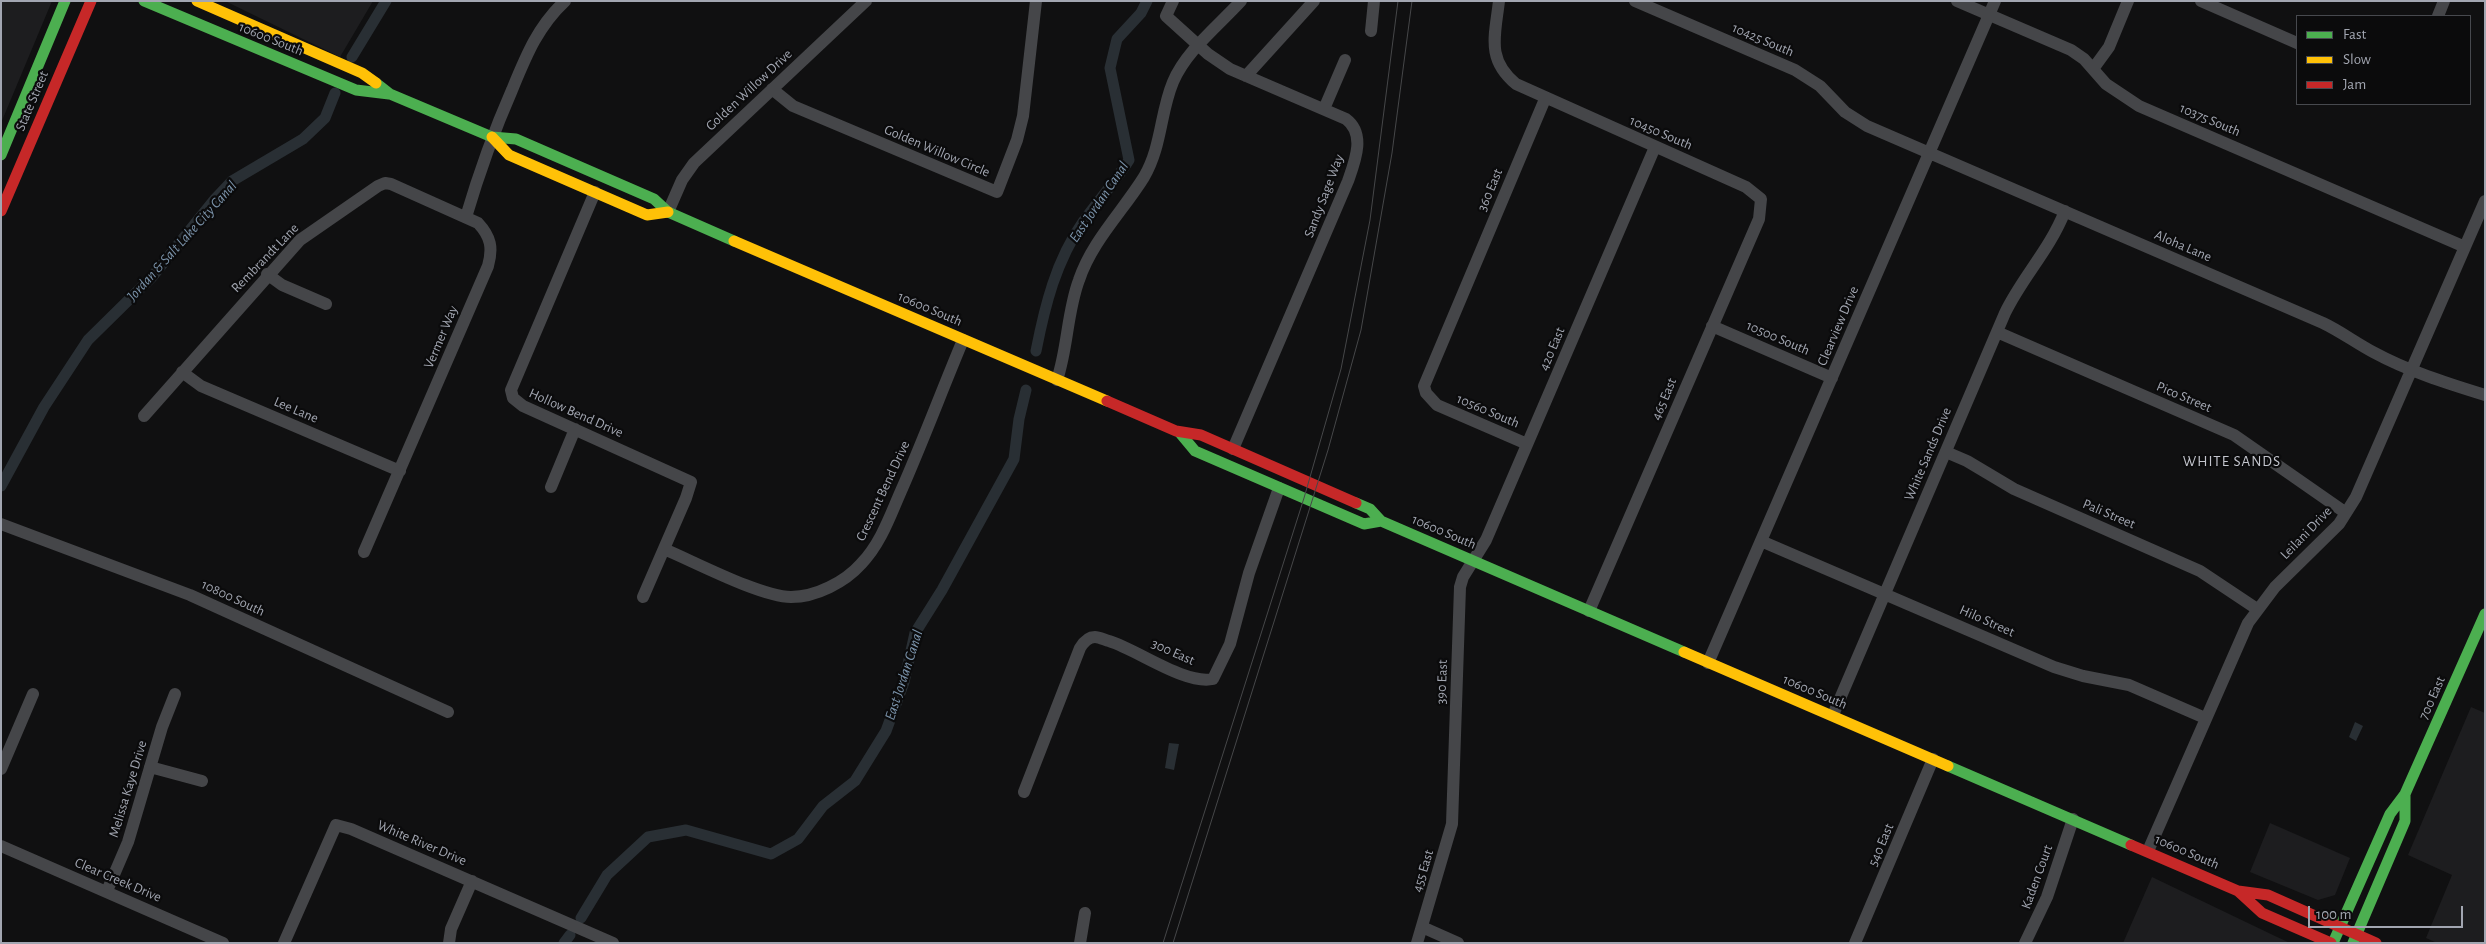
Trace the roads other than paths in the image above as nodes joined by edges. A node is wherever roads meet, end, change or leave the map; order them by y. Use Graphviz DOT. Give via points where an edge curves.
graph roads {
  1 [pos="65,1"];
  2 [pos="91,1"];
  3 [pos="144,1"];
  4 [pos="197,1"];
  5 [pos="565,1"];
  6 [pos="866,1"];
  7 [pos="1036,1"];
  8 [pos="1173,1"];
  9 [pos="1241,1"];
  10 [pos="1314,1"];
  11 [pos="1374,1"];
  12 [pos="1499,1"];
  13 [pos="1635,1"];
  14 [pos="1956,1"];
  15 [pos="1995,1"];
  16 [pos="2128,1"];
  17 [pos="2201,1"];
  18 [pos="2444,1"];
  19 [pos="1989,15"];
  20 [pos="2438,15"];
  21 [pos="1371,31"];
  22 [pos="2296,43"];
  23 [pos="1198,46"];
  24 [pos="268,53"];
  25 [pos="1345,60"];
  26 [pos="342,65"];
  27 [pos="2093,69"];
  28 [pos="1246,76"];
  29 [pos="772,88"];
  30 [pos="390,94"];
  31 [pos="1546,99"];
  32 [pos="1324,109"];
  33 [pos="1867,126"];
  34 [pos="492,137"];
  35 [pos="1656,147"];
  36 [pos="1929,153"];
  37 [pos="1,155"];
  38 [pos="595,192"];
  39 [pos="1761,199"];
  40 [pos="2485,201"];
  41 [pos="1,211"];
  42 [pos="2065,211"];
  43 [pos="668,212"];
  44 [pos="466,216"];
  45 [pos="2465,247"];
  46 [pos="267,274"];
  47 [pos="326,304"];
  48 [pos="1712,326"];
  49 [pos="1997,332"];
  50 [pos="963,340"];
  51 [pos="2412,369"];
  52 [pos="182,372"];
  53 [pos="1832,378"];
  54 [pos="1056,380"];
  55 [pos="2485,395"];
  56 [pos="1437,406"];
  57 [pos="144,416"];
  58 [pos="575,429"];
  59 [pos="1180,433"];
  60 [pos="1527,444"];
  61 [pos="1233,449"];
  62 [pos="1946,452"];
  63 [pos="400,471"];
  64 [pos="551,487"];
  65 [pos="1279,488"];
  66 [pos="2346,513"];
  67 [pos="1381,521"];
  68 [pos="1,524"];
  69 [pos="1761,540"];
  70 [pos="664,548"];
  71 [pos="364,552"];
  72 [pos="1473,561"];
  73 [pos="1885,593"];
  74 [pos="643,597"];
  75 [pos="2257,609"];
  76 [pos="1589,611"];
  77 [pos="2485,614"];
  78 [pos="1708,663"];
  79 [pos="33,694"];
  80 [pos="175,694"];
  81 [pos="448,712"];
  82 [pos="1832,716"];
  83 [pos="2205,718"];
  84 [pos="1933,759"];
  85 [pos="150,767"];
  86 [pos="1,769"];
  87 [pos="202,781"];
  88 [pos="1024,792"];
  89 [pos="2405,794"];
  90 [pos="1454,807"];
  91 [pos="2073,819"];
  92 [pos="1,846"];
  93 [pos="2148,851"];
  94 [pos="472,881"];
  95 [pos="2238,890"];
  96 [pos="107,891"];
  97 [pos="1084,913"];
  98 [pos="1422,927"];
  99 [pos="2340,927"];
  100 [pos="2355,938"];
  101 [pos="223,943"];
  102 [pos="284,943"];
  103 [pos="449,943"];
  104 [pos="613,943"];
  105 [pos="1080,943"];
  106 [pos="1417,943"];
  107 [pos="1458,943"];
  108 [pos="1855,943"];
  109 [pos="2025,943"];
  110 [pos="2332,943"];
  111 [pos="2376,943"];
  1 -- 37 [label="main road, State Street"];
  2 -- 41 [label="main road, State Street"];
  3 -- 24 [label="main road, 10600 South"];
  4 -- 26 [label="main road, 10600 South"];
  5 -- 34 [label="street" via="535,36"];
  6 -- 29 [label="street, Golden Willow Drive"];
  7 -- 29 [label="street, Golden Willow Circle" via="1023,116 997,192 793,106"];
  8 -- 23 [label="street, Sandy Sage Way" via="1166,16"];
  9 -- 23 [label="street"];
  10 -- 28 [label="street"];
  11 -- 21 [label="street"];
  12 -- 31 [label="street" via="1494,40 1496,60 1516,84"];
  13 -- 33 [label="street, 10425 South" via="1802,74 1820,86 1845,112"];
  14 -- 19 [label="street, 10375 South"];
  15 -- 19 [label="street, Clearview Drive"];
  16 -- 27 [label="street" via="2109,47"];
  17 -- 22 [label="street"];
  18 -- 20 [label="street"];
  19 -- 27 [label="street, 10375 South" via="2070,50"];
  19 -- 36 [label="street, Clearview Drive"];
  23 -- 28 [label="street, Sandy Sage Way" via="1218,62"];
  23 -- 54 [label="street" via="1173,82 1158,143 1144,176 1092,252 1080,277"];
  24 -- 26 [label="main road" via="279,47 322,65"];
  24 -- 30 [label="main road, 10600 South" via="356,90"];
  25 -- 32 [label="street"];
  26 -- 30 [label="main road, 10600 South" via="362,73"];
  27 -- 45 [label="street, 10375 South" via="2106,84 2139,106"];
  28 -- 32 [label="street, Sandy Sage Way"];
  29 -- 43 [label="street, Golden Willow Drive" via="694,163 682,180"];
  30 -- 34 [label="main road, 10600 South"];
  31 -- 35 [label="street, 10450 South"];
  31 -- 56 [label="street, 360 East" via="1425,379 1426,393"];
  32 -- 61 [label="street, Sandy Sage Way" via="1353,126 1358,139 1355,160"];
  33 -- 36 [label="street, Aloha Lane"];
  34 -- 38 [label="main road, 10600 South" via="509,155"];
  34 -- 43 [label="main road, 10600 South" via="516,139 654,199"];
  34 -- 44 [label="street"];
  35 -- 39 [label="street, 10450 South" via="1746,186"];
  35 -- 60 [label="street, 420 East"];
  36 -- 42 [label="street, Aloha Lane"];
  36 -- 53 [label="street, Clearview Drive"];
  38 -- 43 [label="main road, 10600 South" via="647,215"];
  38 -- 58 [label="street, Hollow Bend Drive" via="511,390 517,403"];
  39 -- 48 [label="street, 465 East" via="1759,219"];
  40 -- 45 [label="street, Leilani Drive"];
  42 -- 49 [label="street, White Sands Drive" via="2050,245 2013,298"];
  42 -- 51 [label="street, Aloha Lane" via="2323,322 2374,353"];
  43 -- 50 [label="main road, 10600 South"];
  44 -- 46 [label="street, Rembrandt Lane" via="384,183 300,240"];
  44 -- 63 [label="street, Vermer Way" via="478,223 491,243 488,266"];
  45 -- 51 [label="street, Leilani Drive"];
  46 -- 47 [label="street" via="282,285"];
  46 -- 52 [label="street, Rembrandt Lane"];
  48 -- 53 [label="street, 10500 South"];
  48 -- 76 [label="street, 465 East"];
  49 -- 62 [label="street, White Sands Drive"];
  49 -- 66 [label="street, Pico Street" via="2234,435"];
  50 -- 54 [label="main road, 10600 South"];
  50 -- 70 [label="street, Crescent Bend Drive" via="880,538 849,575 820,592 806,596 777,596"];
  51 -- 55 [label="street, Aloha Lane" via="2438,381"];
  51 -- 66 [label="street, Leilani Drive" via="2364,480"];
  52 -- 57 [label="street, Rembrandt Lane"];
  52 -- 63 [label="street, Lee Lane" via="201,386"];
  53 -- 69 [label="street, Clearview Drive"];
  54 -- 59 [label="main road, 10600 South"];
  56 -- 60 [label="street, 10560 South"];
  58 -- 64 [label="street"];
  58 -- 70 [label="street, Hollow Bend Drive" via="691,482"];
  59 -- 61 [label="main road, 10600 South" via="1201,435"];
  59 -- 65 [label="main road, 10600 South" via="1195,451"];
  60 -- 72 [label="street, 420 East" via="1486,540"];
  61 -- 67 [label="main road, 10600 South" via="1370,509"];
  62 -- 73 [label="street, White Sands Drive"];
  62 -- 75 [label="street, Pali Street" via="2008,486 2200,570"];
  63 -- 71 [label="street, Vermer Way"];
  65 -- 67 [label="main road, 10600 South" via="1364,524"];
  65 -- 88 [label="street, 300 East" via="1249,573 1230,644 1213,678 1206,680 1187,675 1102,639 1086,640 1080,648"];
  66 -- 75 [label="street, Leilani Drive"];
  67 -- 72 [label="main road, 10600 South"];
  68 -- 81 [label="street, 10800 South" via="190,595"];
  69 -- 73 [label="street, Hilo Street"];
  69 -- 78 [label="street, Clearview Drive"];
  70 -- 74 [label="street, Hollow Bend Drive"];
  72 -- 76 [label="main road, 10600 South"];
  72 -- 90 [label="street, 390 East" via="1460,587"];
  73 -- 82 [label="street, White Sands Drive"];
  73 -- 83 [label="street, Hilo Street" via="2068,672 2129,685"];
  75 -- 83 [label="street, Leilani Drive" via="2239,640"];
  76 -- 78 [label="main road, 10600 South"];
  77 -- 89 [label="main road, 700 East"];
  78 -- 82 [label="main road, 10600 South"];
  79 -- 86 [label="street"];
  80 -- 85 [label="street, Melissa Kaye Drive"];
  82 -- 84 [label="main road, 10600 South"];
  83 -- 93 [label="street, Leilani Drive"];
  84 -- 91 [label="main road, 10600 South"];
  84 -- 108 [label="street, 540 East"];
  85 -- 87 [label="street"];
  85 -- 96 [label="street, Melissa Kaye Drive" via="128,842"];
  89 -- 99 [label="main road, 700 East" via="2390,814"];
  89 -- 100 [label="main road, 700 East" via="2404,820"];
  90 -- 98 [label="street, 455 East" via="1448,841"];
  91 -- 93 [label="main road, 10600 South"];
  91 -- 109 [label="street, Kaden Court" via="2047,897"];
  92 -- 96 [label="street, Clear Creek Drive"];
  93 -- 95 [label="main road, 10600 South"];
  94 -- 102 [label="street, White River Drive" via="336,825"];
  94 -- 103 [label="street" via="451,929"];
  94 -- 104 [label="street, White River Drive"];
  95 -- 99 [label="main road, 10600 South" via="2268,895"];
  95 -- 110 [label="main road, 10600 South" via="2262,913"];
  96 -- 101 [label="street, Clear Creek Drive"];
  97 -- 105 [label="street"];
  98 -- 106 [label="street, 455 East"];
  98 -- 107 [label="street"];
  99 -- 100 [label="main road, 10600 South"];
  99 -- 110 [label="main road, 700 East"];
  100 -- 111 [label="main road, 10600 South"];
}
